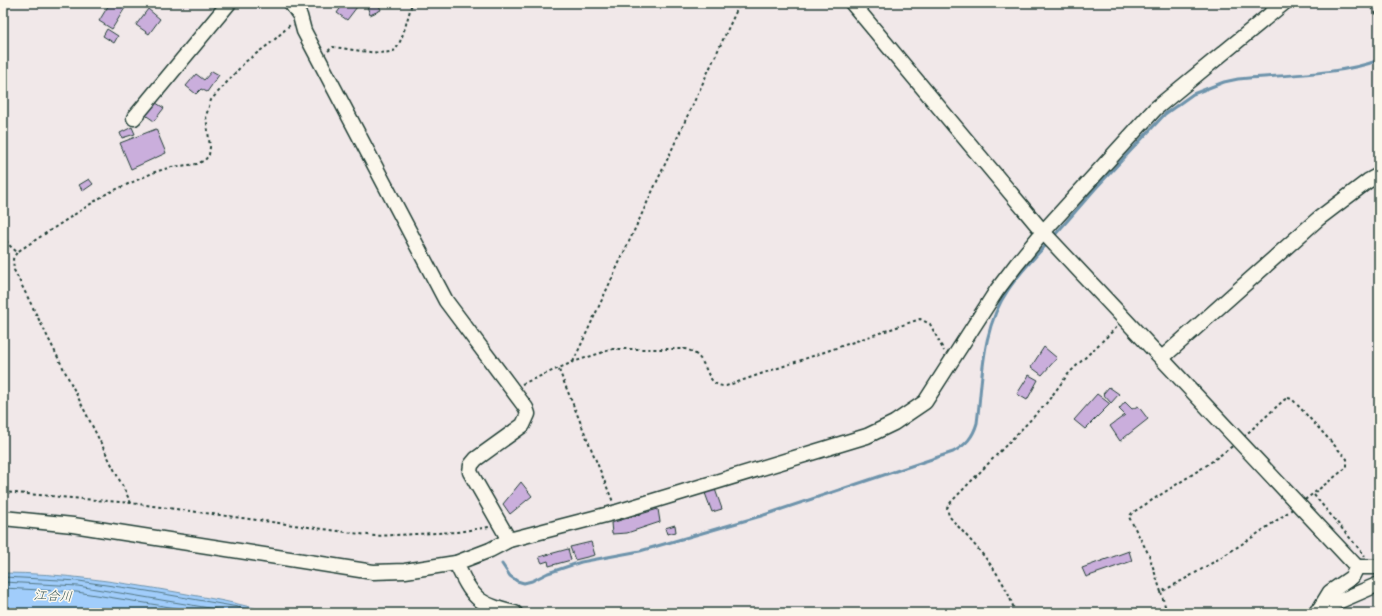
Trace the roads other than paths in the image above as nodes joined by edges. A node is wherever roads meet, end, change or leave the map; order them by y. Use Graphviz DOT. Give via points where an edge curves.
graph roads {
  1 [pos="229,3"];
  2 [pos="290,3"];
  3 [pos="852,3"];
  4 [pos="1284,3"];
  5 [pos="134,118"];
  6 [pos="1379,175"];
  7 [pos="1043,232"];
  8 [pos="1162,358"];
  9 [pos="3,518"];
  10 [pos="509,540"];
  11 [pos="456,563"];
  12 [pos="1357,567"];
  13 [pos="1376,567"];
  14 [pos="1379,584"];
  15 [pos="1316,612"];
  16 [pos="515,613"];
  1 -- 5 [label="street"];
  2 -- 10 [label="street" via="300,16 304,31 446,301 526,408 527,420 523,426 476,459 471,465 470,472"];
  3 -- 7 [label="street"];
  4 -- 7 [label="street" via="1155,110"];
  6 -- 8 [label="street" via="1318,219"];
  7 -- 8 [label="street"];
  7 -- 10 [label="street" via="997,290 925,402 894,423 867,436 617,512"];
  8 -- 12 [label="street"];
  9 -- 11 [label="street" via="74,525 373,572 405,571"];
  10 -- 11 [label="street"];
  11 -- 16 [label="street" via="478,600 491,607"];
  12 -- 13 [label="street"];
  12 -- 15 [label="street" via="1352,578 1330,592"];
  14 -- 15 [label="street"];
}
